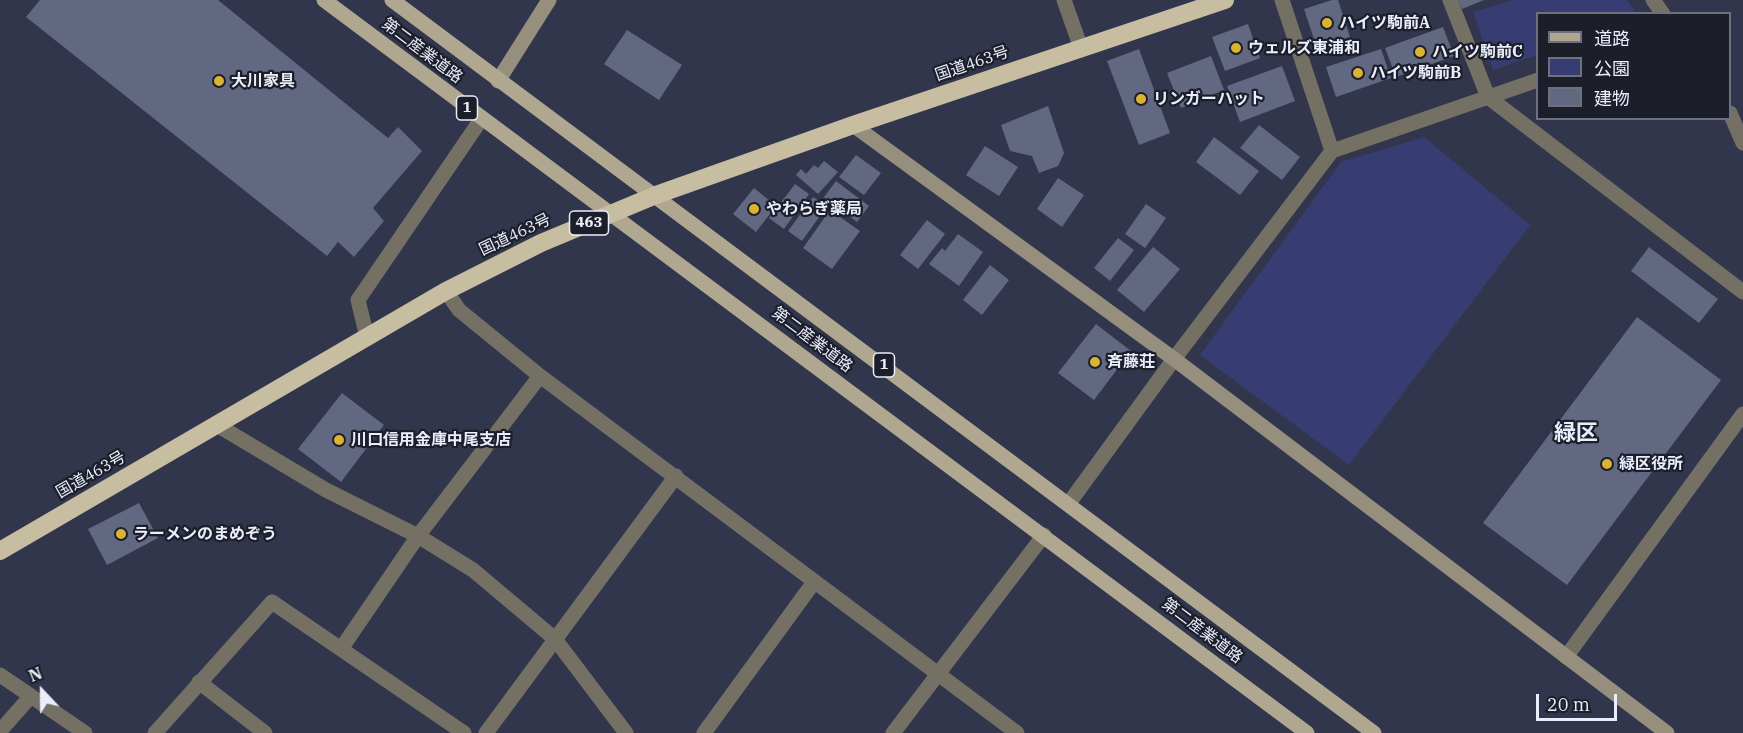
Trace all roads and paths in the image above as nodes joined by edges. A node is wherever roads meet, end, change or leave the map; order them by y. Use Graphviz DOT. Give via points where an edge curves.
graph roads {
  1 [pos="324,0"];
  2 [pos="392,0"];
  3 [pos="549,0"];
  4 [pos="1064,0"];
  5 [pos="1225,0"];
  6 [pos="1282,0"];
  7 [pos="1450,0"];
  8 [pos="1081,48"];
  9 [pos="498,81"];
  10 [pos="1536,81"];
  11 [pos="1488,97"];
  12 [pos="1731,114"];
  13 [pos="482,118"];
  14 [pos="853,125"];
  15 [pos="1743,143"];
  16 [pos="1332,151"];
  17 [pos="656,195"];
  18 [pos="612,214"];
  19 [pos="446,291"];
  20 [pos="1743,292"];
  21 [pos="367,337"];
  22 [pos="1174,359"];
  23 [pos="540,376"];
  24 [pos="1743,414"];
  25 [pos="217,425"];
  26 [pos="676,476"];
  27 [pos="1069,503"];
  28 [pos="1044,535"];
  29 [pos="418,536"];
  30 [pos="0,551"];
  31 [pos="814,582"];
  32 [pos="555,639"];
  33 [pos="341,649"];
  34 [pos="1566,657"];
  35 [pos="938,672"];
  36 [pos="0,675"];
  37 [pos="199,682"];
  38 [pos="31,696"];
  39 [pos="0,731"];
  40 [pos="85,733"];
  41 [pos="155,733"];
  42 [pos="265,733"];
  43 [pos="464,733"];
  44 [pos="486,733"];
  45 [pos="626,733"];
  46 [pos="704,733"];
  47 [pos="893,733"];
  48 [pos="1017,733"];
  49 [pos="1307,733"];
  50 [pos="1374,733"];
  51 [pos="1667,733"];
  1 -- 13 [label="main road, 第二産業道路 / 1"];
  2 -- 9 [label="main road, 第二産業道路 / 1"];
  3 -- 9 [label="street"];
  4 -- 8 [label="street"];
  5 -- 8 [label="highway, 国道463号 / 463"];
  6 -- 16 [label="street"];
  7 -- 11 [label="street"];
  8 -- 14 [label="highway, 国道463号 / 463"];
  9 -- 17 [label="main road, 第二産業道路 / 1"];
  10 -- 11 [label="street"];
  11 -- 16 [label="street"];
  11 -- 20 [label="street"];
  12 -- 15 [label="street"];
  13 -- 18 [label="main road, 第二産業道路 / 1"];
  13 -- 21 [label="street" via="358,300"];
  14 -- 17 [label="highway, 国道463号 / 463"];
  14 -- 22 [label="street"];
  16 -- 22 [label="street"];
  17 -- 18 [label="highway, 国道463号 / 463"];
  17 -- 27 [label="main road, 第二産業道路 / 1"];
  18 -- 19 [label="highway, 国道463号 / 463" via="541,243"];
  18 -- 28 [label="main road, 第二産業道路 / 1"];
  19 -- 21 [label="highway, 国道463号 / 463"];
  19 -- 23 [label="street" via="459,310"];
  21 -- 25 [label="highway, 国道463号 / 463"];
  22 -- 27 [label="street"];
  22 -- 34 [label="street"];
  23 -- 26 [label="street"];
  23 -- 29 [label="street"];
  24 -- 34 [label="street"];
  25 -- 29 [label="street" via="326,490"];
  25 -- 30 [label="highway, 国道463号 / 463"];
  26 -- 31 [label="street"];
  26 -- 32 [label="street"];
  27 -- 50 [label="main road, 第二産業道路 / 1"];
  28 -- 35 [label="street"];
  28 -- 49 [label="main road, 第二産業道路 / 1"];
  29 -- 32 [label="street" via="473,570"];
  29 -- 33 [label="street"];
  31 -- 35 [label="street"];
  31 -- 46 [label="street"];
  32 -- 44 [label="street"];
  32 -- 45 [label="street"];
  33 -- 37 [label="street" via="272,602"];
  33 -- 43 [label="street"];
  34 -- 51 [label="street"];
  35 -- 47 [label="street"];
  35 -- 48 [label="street"];
  36 -- 38 [label="street"];
  37 -- 41 [label="street"];
  37 -- 42 [label="street"];
  38 -- 39 [label="street"];
  38 -- 40 [label="street"];
}
